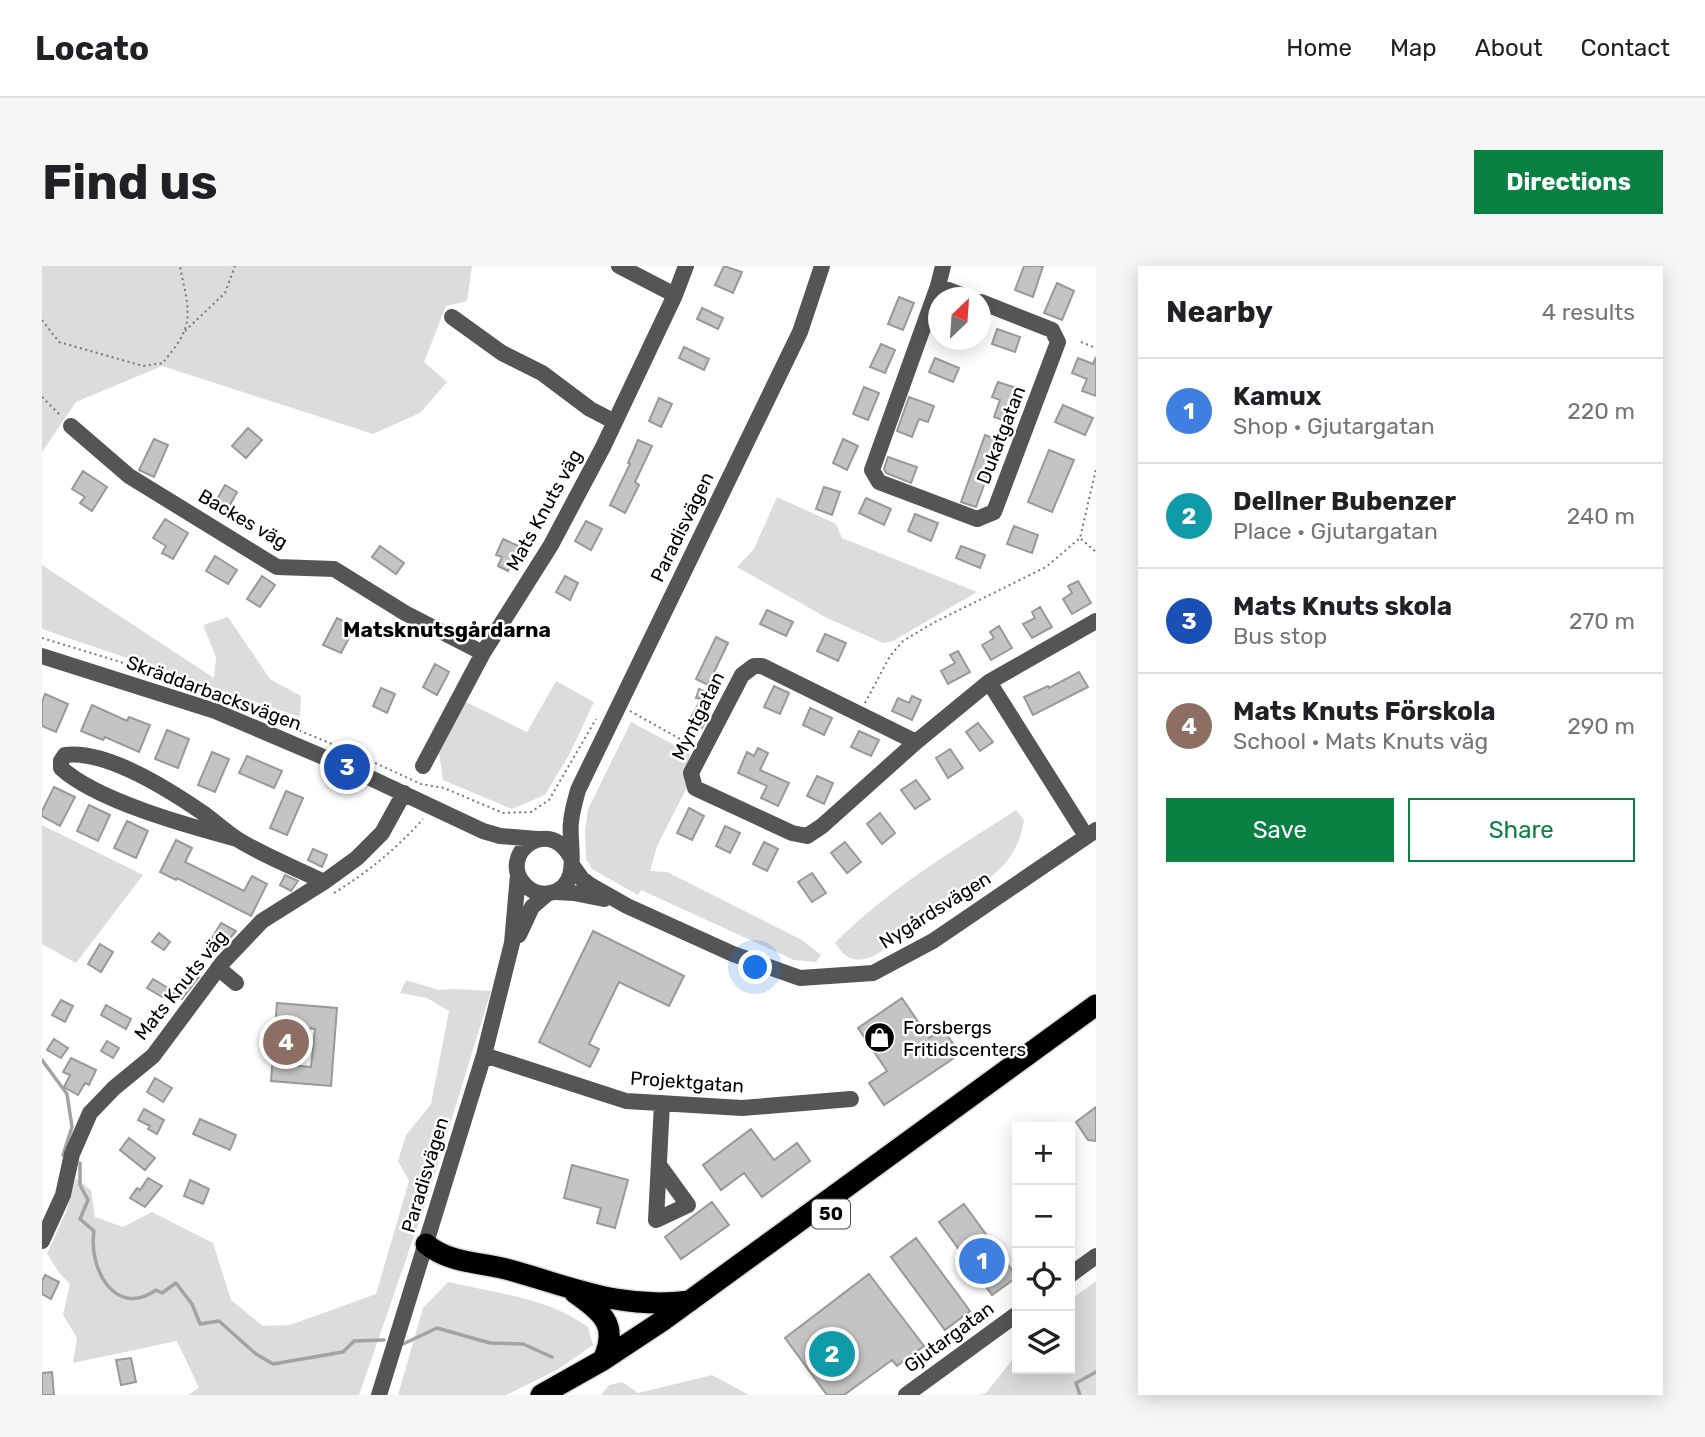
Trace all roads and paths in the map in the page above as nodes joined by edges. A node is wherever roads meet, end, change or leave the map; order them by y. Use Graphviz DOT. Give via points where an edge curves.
graph roads {
  1 [pos="180,266"];
  2 [pos="235,266"];
  3 [pos="619,266"];
  4 [pos="686,266"];
  5 [pos="822,266"];
  6 [pos="943,266"];
  7 [pos="938,286"];
  8 [pos="675,295"];
  9 [pos="991,306"];
  10 [pos="928,314"];
  11 [pos="452,317"];
  12 [pos="42,320"];
  13 [pos="184,332"];
  14 [pos="1081,342"];
  15 [pos="1096,348"];
  16 [pos="42,397"];
  17 [pos="615,422"];
  18 [pos="71,426"];
  19 [pos="1096,469"];
  20 [pos="1080,538"];
  21 [pos="1096,552"];
  22 [pos="1096,621"];
  23 [pos="42,638"];
  24 [pos="483,653"];
  25 [pos="42,656"];
  26 [pos="989,682"];
  27 [pos="618,705"];
  28 [pos="601,710"];
  29 [pos="861,713"];
  30 [pos="916,742"];
  31 [pos="702,751"];
  32 [pos="423,766"];
  33 [pos="404,793"];
  34 [pos="574,804"];
  35 [pos="483,831"];
  36 [pos="1091,833"];
  37 [pos="237,839"];
  38 [pos="540,839"];
  39 [pos="571,861"];
  40 [pos="517,870"];
  41 [pos="324,882"];
  42 [pos="551,893"];
  43 [pos="627,906"];
  44 [pos="507,967"];
  45 [pos="218,968"];
  46 [pos="236,983"];
  47 [pos="1096,1006"];
  48 [pos="1096,1020"];
  49 [pos="484,1055"];
  50 [pos="851,1099"];
  51 [pos="662,1103"];
  52 [pos="659,1165"];
  53 [pos="42,1241"];
  54 [pos="426,1244"];
  55 [pos="1096,1256"];
  56 [pos="1075,1271"];
  57 [pos="571,1289"];
  58 [pos="692,1300"];
  59 [pos="1012,1318"];
  60 [pos="603,1360"];
  61 [pos="379,1395"];
  62 [pos="541,1395"];
  63 [pos="558,1395"];
  64 [pos="906,1395"];
  1 -- 13 [label="path" via="188,312"];
  2 -- 13 [label="path" via="225,293"];
  3 -- 8 [label="street"];
  4 -- 8 [label="street, Mats Knuts väg"];
  5 -- 27 [label="street, Paradisvägen" via="800,332"];
  6 -- 7 [label="street, Dukatgatan"];
  8 -- 17 [label="street, Mats Knuts väg"];
  9 -- 10 [label="street, Dukatgatan" via="1052,330 1058,342 994,512 977,519 878,482 872,470"];
  11 -- 17 [label="street"];
  12 -- 13 [label="path" via="60,342 144,366 163,363"];
  14 -- 15 [label="path"];
  16 -- 18 [label="path"];
  17 -- 24 [label="street, Mats Knuts väg" via="551,545"];
  18 -- 24 [label="street, Backes väg" via="129,475 277,566 334,569"];
  19 -- 20 [label="path"];
  20 -- 21 [label="path"];
  20 -- 29 [label="path" via="1046,567 904,641 890,656"];
  22 -- 26 [label="street, Myntgatan"];
  23 -- 28 [label="path" via="255,710 421,784 444,788 503,813 531,812 549,800"];
  24 -- 32 [label="street, Mats Knuts väg"];
  25 -- 33 [label="street, Skräddarbacksvägen" via="215,711"];
  26 -- 30 [label="street, Myntgatan"];
  26 -- 36 [label="street"];
  27 -- 31 [label="path"];
  27 -- 34 [label="street, Paradisvägen"];
  29 -- 30 [label="street, Myntgatan"];
  29 -- 31 [label="street, Myntgatan" via="754,666 742,675"];
  30 -- 31 [label="street, Myntgatan" via="807,836 695,788 691,773"];
  33 -- 35 [label="street, Skräddarbacksvägen"];
  33 -- 41 [label="street, Mats Knuts väg" via="382,833"];
  34 -- 38 [label="street, Paradisvägen" via="561,826"];
  34 -- 39 [label="street, Paradisvägen"];
  35 -- 38 [label="street, Skräddarbacksvägen"];
  35 -- 40 [label="street, Skräddarbacksvägen" via="504,848"];
  36 -- 43 [label="street, Nygårdsvägen" via="933,941 873,973 800,978 733,954"];
  37 -- 37 [label="street" via="161,787 102,759 79,753 65,755 61,761 61,768 70,776 106,794 160,817"];
  37 -- 41 [label="street"];
  38 -- 39 [label="street" via="559,842"];
  38 -- 40 [label="street" via="523,848"];
  39 -- 42 [label="street" via="568,881"];
  39 -- 43 [label="street, Nygårdsvägen" via="582,879"];
  40 -- 42 [label="street" via="529,889"];
  40 -- 44 [label="street, Paradisvägen" via="515,926"];
  41 -- 45 [label="street, Mats Knuts väg" via="262,921"];
  42 -- 43 [label="street, Nygårdsvägen" via="590,895"];
  42 -- 44 [label="street, Paradisvägen" via="525,920"];
  44 -- 49 [label="street, Paradisvägen"];
  45 -- 46 [label="street"];
  45 -- 53 [label="street, Mats Knuts väg" via="153,1056 90,1113 72,1154 63,1195"];
  47 -- 58 [label="highway, 50"];
  48 -- 63 [label="highway, 50" via="703,1307"];
  49 -- 51 [label="street, Projektgatan" via="626,1101"];
  49 -- 54 [label="street, Paradisvägen"];
  50 -- 51 [label="street, Projektgatan" via="742,1108"];
  51 -- 52 [label="street"];
  54 -- 57 [label="highway" via="446,1257"];
  54 -- 61 [label="street, Paradisvägen"];
  55 -- 56 [label="street"];
  57 -- 58 [label="highway" via="639,1304"];
  57 -- 60 [label="highway" via="592,1304 608,1324 611,1336"];
  58 -- 60 [label="highway, 50"];
  59 -- 64 [label="street, Gjutargatan"];
  60 -- 62 [label="highway, 50"];
}
